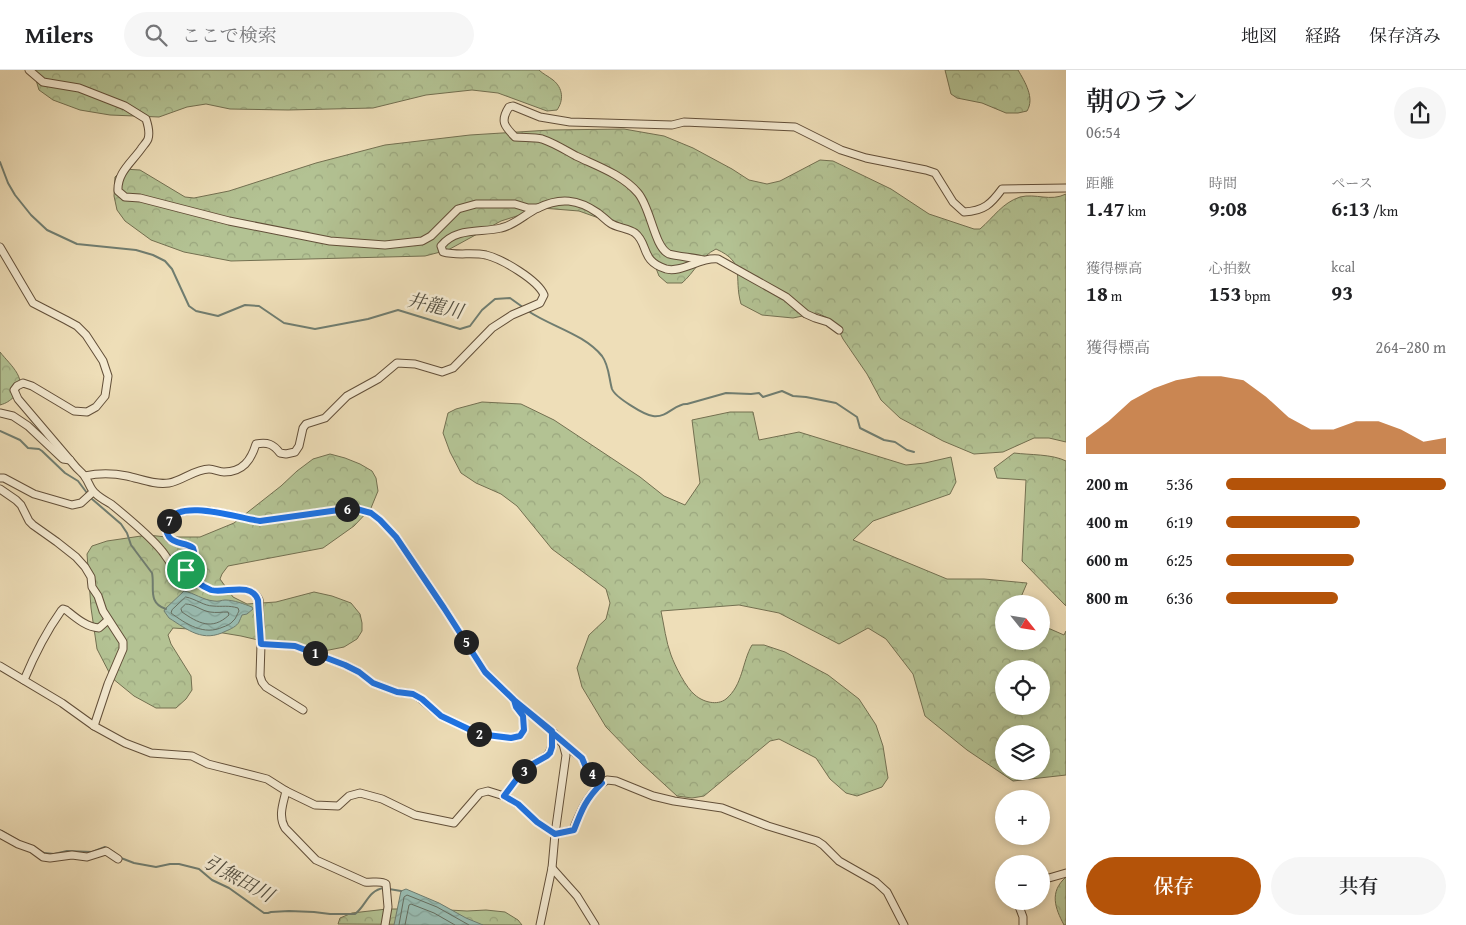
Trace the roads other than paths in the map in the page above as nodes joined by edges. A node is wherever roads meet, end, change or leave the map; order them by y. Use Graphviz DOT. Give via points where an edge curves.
graph roads {
  1 [pos="29,70"];
  2 [pos="1066,188"];
  3 [pos="538,208"];
  4 [pos="0,247"];
  5 [pos="703,260"];
  6 [pos="839,330"];
  7 [pos="0,413"];
  8 [pos="70,460"];
  9 [pos="85,476"];
  10 [pos="0,478"];
  11 [pos="0,489"];
  12 [pos="93,492"];
  13 [pos="186,570"];
  14 [pos="108,620"];
  15 [pos="261,644"];
  16 [pos="0,666"];
  17 [pos="24,680"];
  18 [pos="514,700"];
  19 [pos="303,710"];
  20 [pos="94,726"];
  21 [pos="552,731"];
  22 [pos="563,744"];
  23 [pos="602,783"];
  24 [pos="286,791"];
  25 [pos="504,796"];
  26 [pos="0,834"];
  27 [pos="555,834"];
  28 [pos="118,859"];
  29 [pos="552,868"];
  30 [pos="1066,873"];
  31 [pos="1050,878"];
  32 [pos="1020,910"];
  33 [pos="386,925"];
  34 [pos="540,925"];
  35 [pos="595,925"];
  36 [pos="904,925"];
  37 [pos="1024,925"];
  1 -- 3 [label="street" via="43,82 79,88 125,106 146,119 148,139 118,183 118,191 125,197 330,241 385,245 422,241 458,209 476,204 515,204"];
  2 -- 5 [label="street" via="1002,189 986,207 964,212 953,202 935,174 841,150 795,126 570,122 509,107 504,120 506,128 515,137 550,142 628,183 641,196 662,248 669,254"];
  3 -- 5 [label="street" via="567,200 578,202 611,224 634,233 650,260 669,270"];
  3 -- 9 [label="street" via="514,224 501,229 468,231 445,240 441,246 443,252 450,254 486,255 508,264 535,283 544,295 540,303 492,328 453,368 442,372 415,364 397,364 347,396 325,418 306,424 295,452 280,453 274,445 266,442 256,444 247,464 232,472 208,469 171,483 125,475 96,473"];
  4 -- 8 [label="street" via="33,303 77,326 103,361 108,376 105,396 87,412 74,411 23,383 14,390 27,411"];
  5 -- 6 [label="street" via="718,259 728,264 786,297 806,314"];
  7 -- 8 [label="street" via="13,416 28,426 63,459"];
  8 -- 9 [label="street"];
  9 -- 12 [label="street"];
  10 -- 12 [label="street" via="34,494 72,505 81,503"];
  11 -- 14 [label="street" via="21,505 33,525 85,567"];
  12 -- 13 [label="street" via="140,530 172,565"];
  13 -- 15 [label="street" via="192,579 212,590 253,592 258,600"];
  13 -- 18 [label="street" via="194,558 193,548 172,540 167,529 170,518 185,511 230,514 260,521 353,508 371,513 396,537 485,672"];
  14 -- 17 [label="street" via="99,628 92,627 61,610"];
  14 -- 20 [label="street" via="121,637 123,646"];
  15 -- 18 [label="street" via="295,646 345,665 373,683 413,694 441,716 479,734 520,736 524,730 523,716"];
  15 -- 19 [label="street" via="262,682"];
  16 -- 17 [label="street"];
  17 -- 20 [label="street"];
  18 -- 21 [label="street"];
  20 -- 24 [label="street" via="151,753 192,756 208,764 268,779"];
  21 -- 22 [label="street"];
  21 -- 25 [label="street" via="550,753 529,766"];
  22 -- 23 [label="street" via="582,758 587,770"];
  22 -- 27 [label="street" via="566,756"];
  23 -- 27 [label="street" via="583,805 574,830"];
  23 -- 36 [label="street" via="611,780 654,796 722,808 817,841 887,892"];
  24 -- 25 [label="street" via="315,805 330,807 338,806 349,796 360,792 415,816 454,823 480,793"];
  24 -- 33 [label="street" via="282,822 316,860 365,882 381,881 386,884"];
  25 -- 27 [label="street"];
  26 -- 28 [label="street" via="50,858 87,857 106,851"];
  27 -- 29 [label="street"];
  29 -- 34 [label="street"];
  29 -- 35 [label="street" via="577,896"];
  30 -- 31 [label="street"];
  32 -- 37 [label="street"];
}
